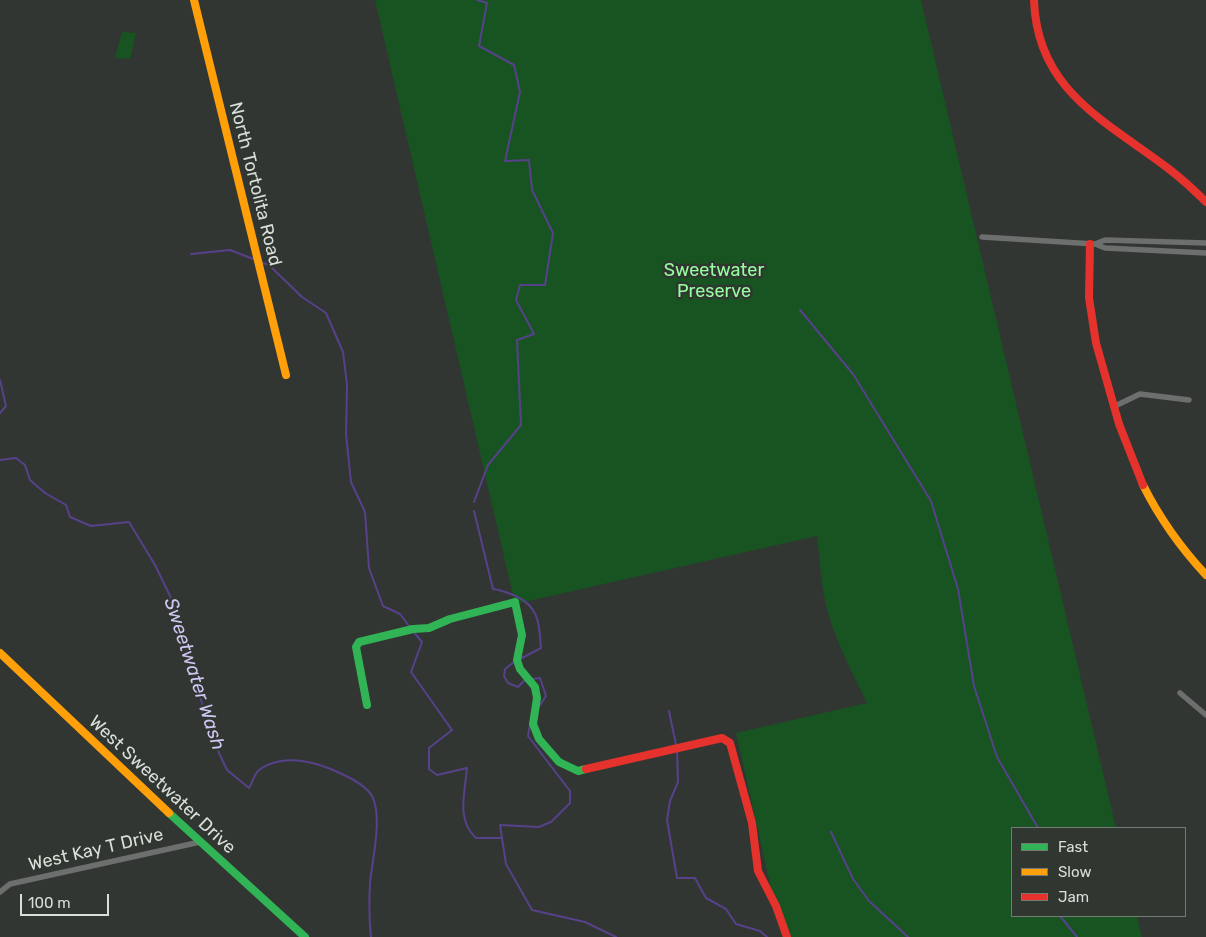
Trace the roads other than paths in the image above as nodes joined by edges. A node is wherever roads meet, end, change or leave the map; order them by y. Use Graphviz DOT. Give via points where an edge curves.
graph roads {
  1 [pos="194,0"];
  2 [pos="1034,0"];
  3 [pos="1206,202"];
  4 [pos="982,237"];
  5 [pos="1206,243"];
  6 [pos="1093,244"];
  7 [pos="1206,253"];
  8 [pos="286,375"];
  9 [pos="1189,400"];
  10 [pos="1113,408"];
  11 [pos="1206,574"];
  12 [pos="0,653"];
  13 [pos="1180,693"];
  14 [pos="367,705"];
  15 [pos="1206,715"];
  16 [pos="200,842"];
  17 [pos="0,892"];
  18 [pos="305,937"];
  19 [pos="787,937"];
  1 -- 8 [label="street, North Tortolita Road"];
  2 -- 3 [label="street" via="1044,49 1061,82 1101,120"];
  4 -- 6 [label="street"];
  5 -- 6 [label="street" via="1105,240"];
  6 -- 7 [label="street" via="1106,248"];
  6 -- 10 [label="street" via="1090,298 1095,337"];
  9 -- 10 [label="street" via="1140,394"];
  10 -- 11 [label="street" via="1133,465 1153,504 1179,544"];
  12 -- 16 [label="street, West Sweetwater Drive"];
  13 -- 15 [label="street"];
  14 -- 19 [label="street" via="356,647 360,642 413,628 429,628 450,619 515,602 522,636 517,660 535,687 537,698 533,724 539,738 558,762 578,772 722,738 730,743 752,823 758,871"];
  16 -- 17 [label="street, West Kay T Drive" via="10,884"];
  16 -- 18 [label="street, West Sweetwater Drive"];
}
